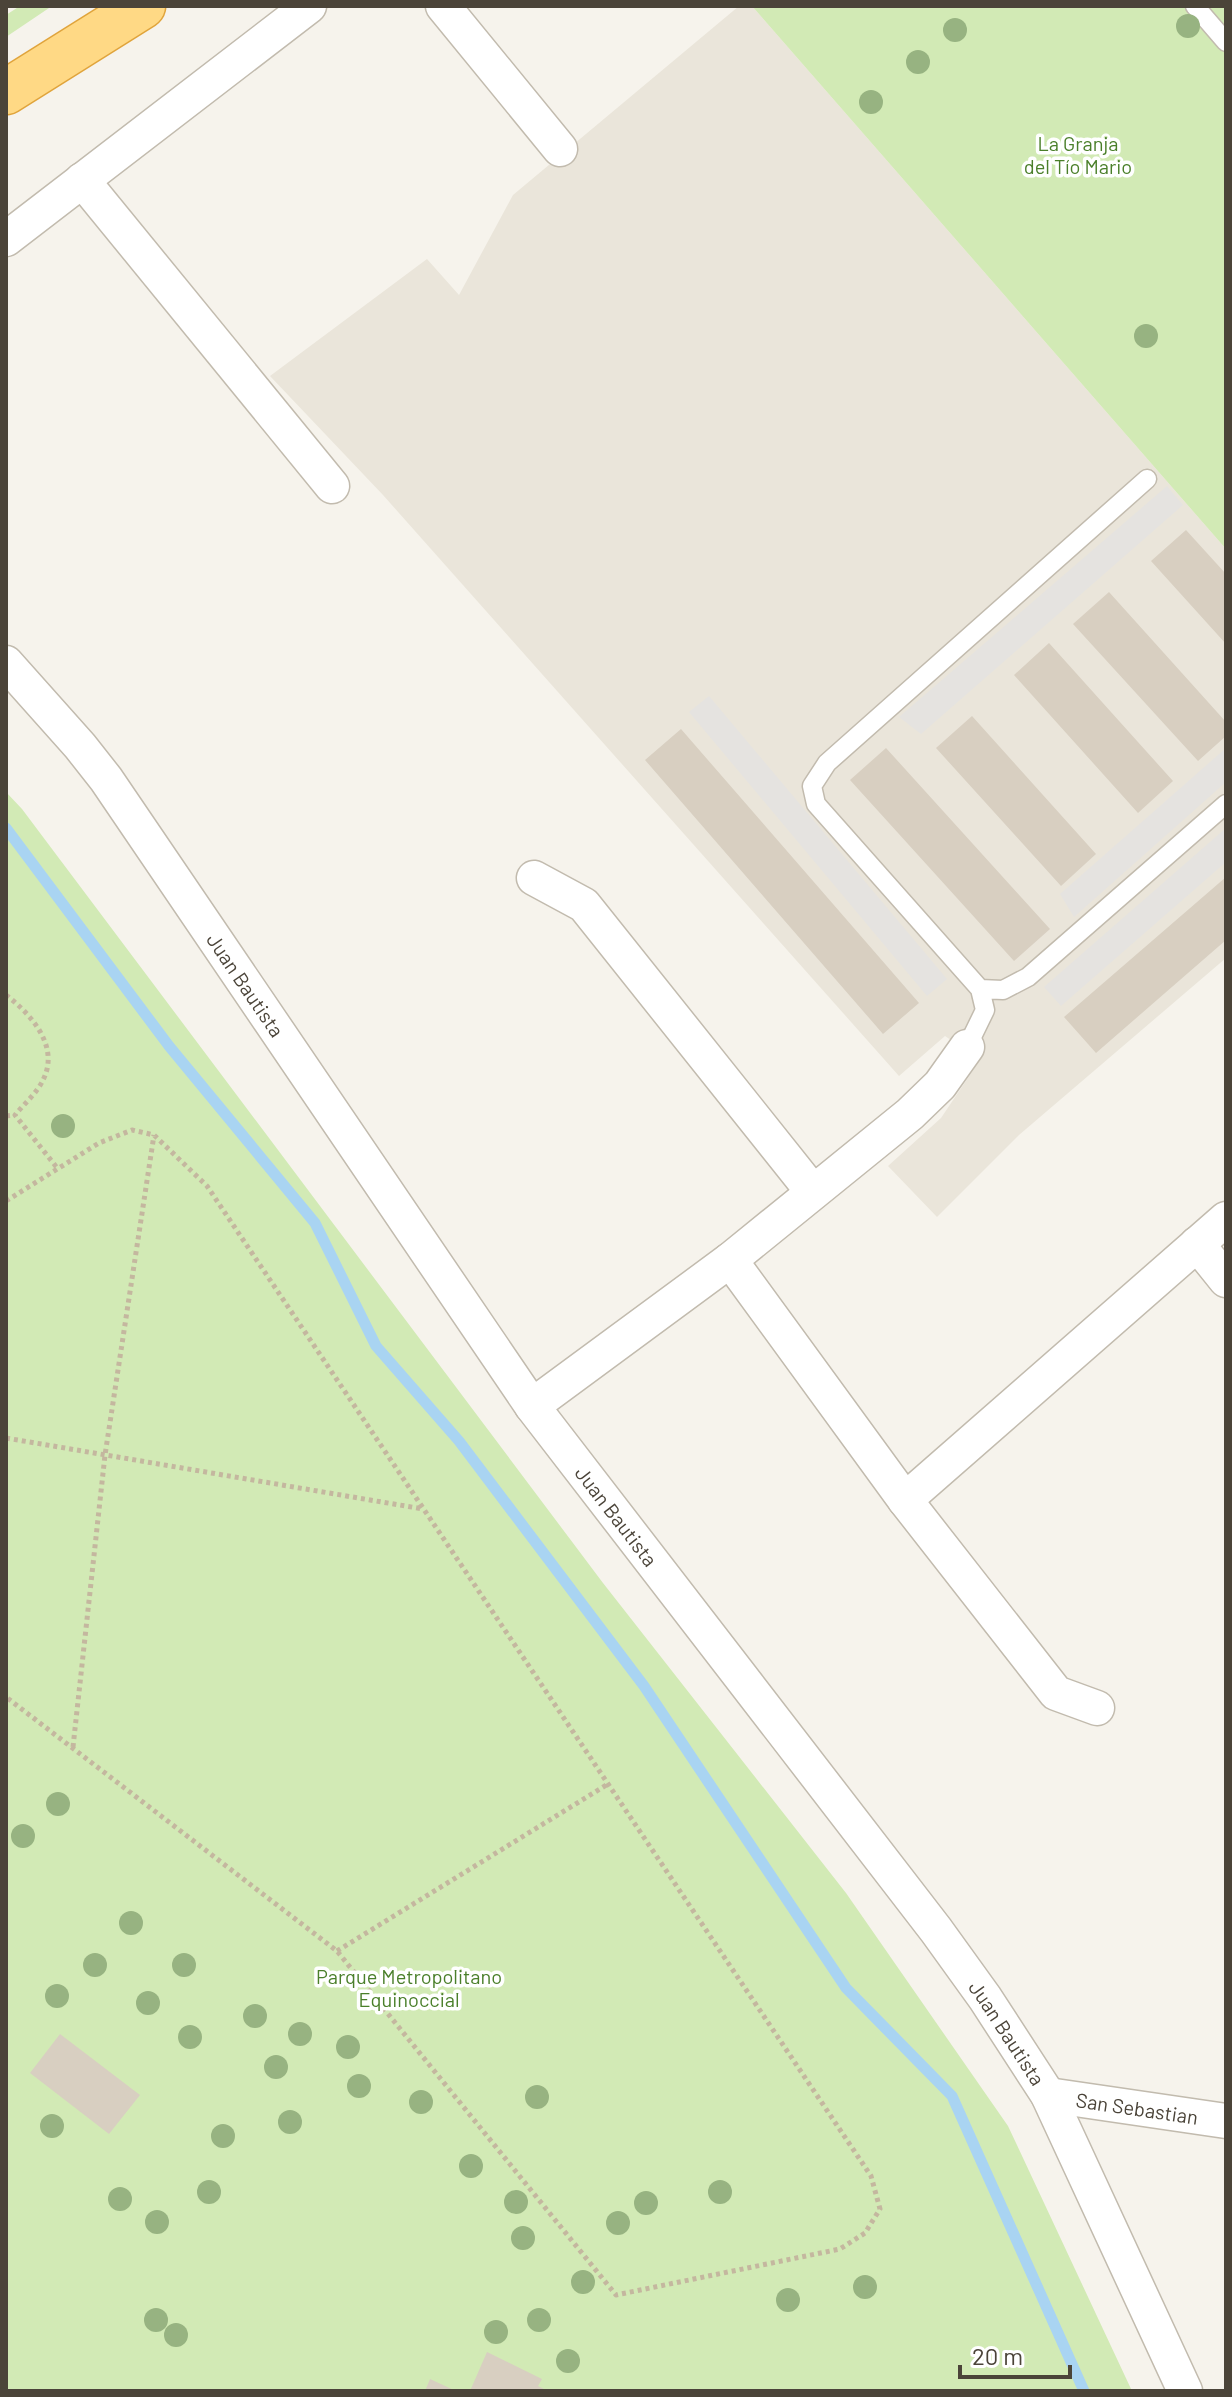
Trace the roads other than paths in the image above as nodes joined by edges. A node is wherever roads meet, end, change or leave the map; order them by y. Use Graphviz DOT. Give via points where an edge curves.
graph roads {
  1 [pos="143,6"];
  2 [pos="309,6"];
  3 [pos="443,6"];
  4 [pos="1195,6"];
  5 [pos="1226,42"];
  6 [pos="6,92"];
  7 [pos="560,149"];
  8 [pos="82,180"];
  9 [pos="6,239"];
  10 [pos="1147,479"];
  11 [pos="332,486"];
  12 [pos="6,663"];
  13 [pos="1226,804"];
  14 [pos="534,878"];
  15 [pos="980,989"];
  16 [pos="967,1047"];
  17 [pos="813,1192"];
  18 [pos="1226,1219"];
  19 [pos="1197,1244"];
  20 [pos="730,1260"];
  21 [pos="1226,1280"];
  22 [pos="532,1406"];
  23 [pos="905,1500"];
  24 [pos="1097,1708"];
  25 [pos="1048,2095"];
  26 [pos="1226,2121"];
  27 [pos="1185,2391"];
  1 -- 6 [label="highway"];
  2 -- 8 [label="street"];
  3 -- 7 [label="street"];
  4 -- 5 [label="lane"];
  8 -- 9 [label="street"];
  8 -- 11 [label="street"];
  10 -- 15 [label="lane" via="827,763 812,786 816,804"];
  12 -- 22 [label="street, Juan Bautista" via="106,779"];
  13 -- 15 [label="lane" via="1028,977 1003,990"];
  14 -- 17 [label="street" via="584,905"];
  15 -- 16 [label="lane" via="985,1010"];
  16 -- 17 [label="street" via="940,1085 910,1114"];
  17 -- 20 [label="street"];
  18 -- 19 [label="street"];
  19 -- 21 [label="street"];
  19 -- 23 [label="street"];
  20 -- 22 [label="street"];
  20 -- 23 [label="street"];
  22 -- 25 [label="street, Juan Bautista" via="936,1930"];
  23 -- 24 [label="street" via="1056,1693"];
  25 -- 26 [label="street, San Sebastian"];
  25 -- 27 [label="street, Juan Bautista"];
}
